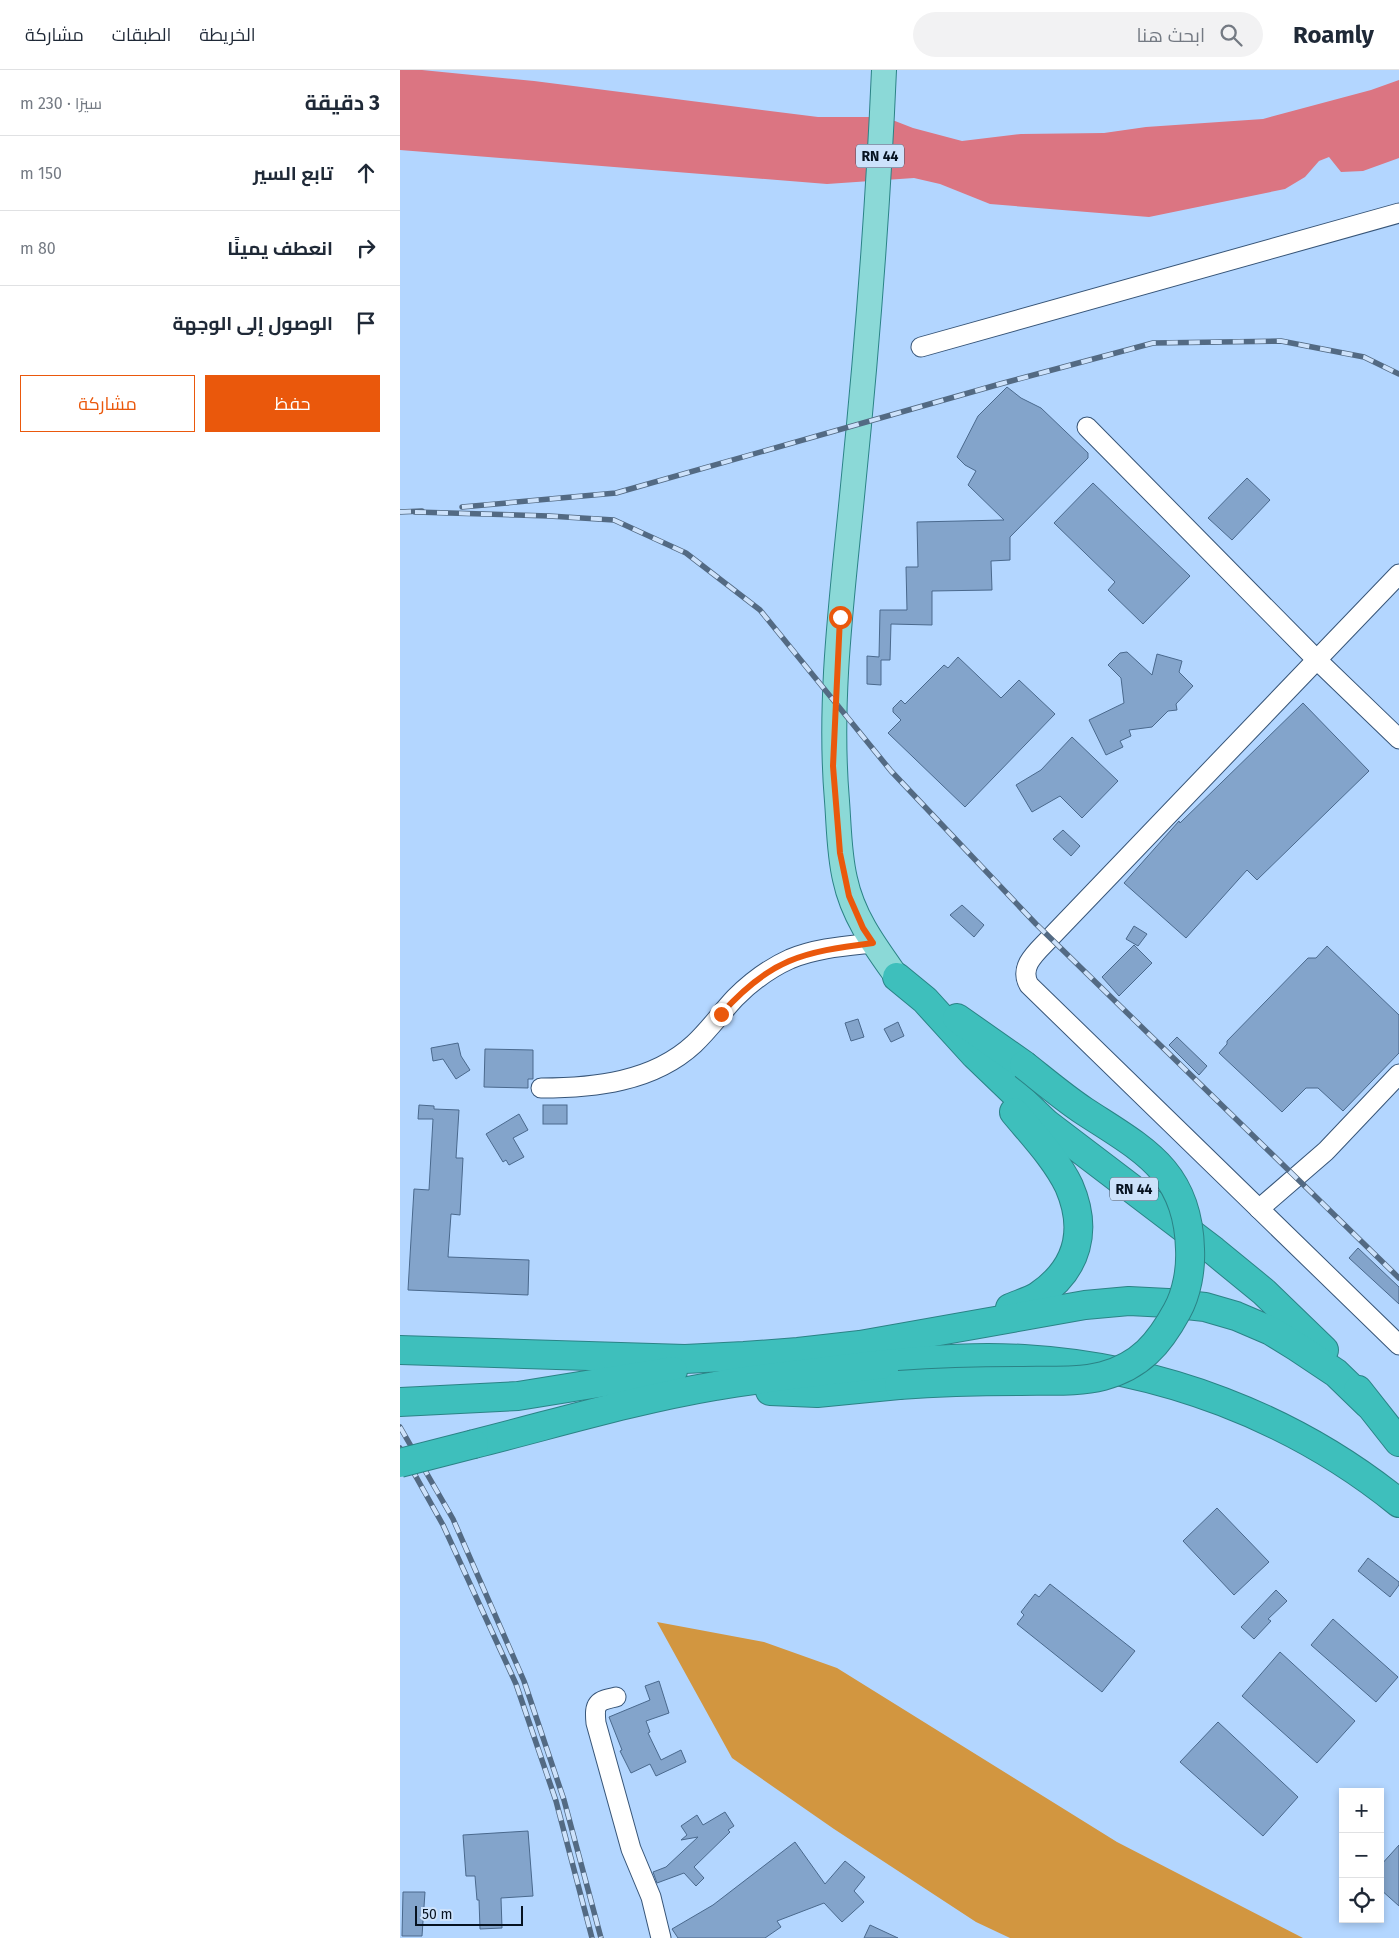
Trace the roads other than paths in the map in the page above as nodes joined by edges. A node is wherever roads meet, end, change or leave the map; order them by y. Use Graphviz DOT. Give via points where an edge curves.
graph roads {
  1 [pos="884,70"];
  2 [pos="1399,213"];
  3 [pos="921,346"];
  4 [pos="1087,427"];
  5 [pos="1399,574"];
  6 [pos="1316,659"];
  7 [pos="1399,739"];
  8 [pos="873,943"];
  9 [pos="897,977"];
  10 [pos="925,1000"];
  11 [pos="1399,1074"];
  12 [pos="540,1088"];
  13 [pos="1259,1209"];
  14 [pos="927,1333"];
  15 [pos="1399,1345"];
  16 [pos="407,1350"];
  17 [pos="798,1352"];
  18 [pos="716,1386"];
  19 [pos="400,1402"];
  20 [pos="1368,1404"];
  21 [pos="1399,1442"];
  22 [pos="400,1464"];
  23 [pos="1399,1503"];
  24 [pos="616,1697"];
  25 [pos="661,1938"];
  1 -- 8 [label="main road, RN 44" via="879,194 840,617 833,766 844,878 855,911"];
  2 -- 3 [label="lane"];
  4 -- 6 [label="lane"];
  5 -- 6 [label="lane"];
  6 -- 7 [label="lane"];
  6 -- 13 [label="lane" via="1050,938 1030,961 1025,973 1029,985"];
  8 -- 9 [label="main road, RN 44"];
  8 -- 12 [label="lane" via="815,951 791,958 771,969 736,998 694,1045 664,1066 615,1082 573,1088"];
  9 -- 10 [label="highway, RN 44"];
  9 -- 14 [label="highway" via="1055,1164 1077,1207 1078,1236 1072,1261 1058,1281 1036,1297 1011,1307"];
  10 -- 18 [label="highway, bridge" via="942,1008 1024,1065 1152,1158 1174,1185 1190,1226 1190,1257 1179,1307 1159,1341 1142,1358 1102,1376 1075,1380 948,1381 816,1393"];
  10 -- 20 [label="highway, RN 44" via="975,1055 1047,1124 1264,1292 1342,1369"];
  11 -- 13 [label="lane" via="1326,1151"];
  13 -- 15 [label="lane"];
  14 -- 17 [label="highway"];
  14 -- 20 [label="highway" via="1085,1305 1129,1301 1205,1308 1236,1316 1284,1339 1336,1373"];
  16 -- 17 [label="highway" via="685,1359"];
  17 -- 19 [label="highway" via="518,1396"];
  18 -- 22 [label="highway, bridge" via="661,1396"];
  18 -- 23 [label="highway" via="879,1364 982,1358 1087,1366 1183,1387 1238,1407 1274,1423 1348,1465"];
  20 -- 21 [label="highway, RN 44"];
  24 -- 25 [label="lane" via="596,1706 596,1723 631,1849 651,1897"];
}
